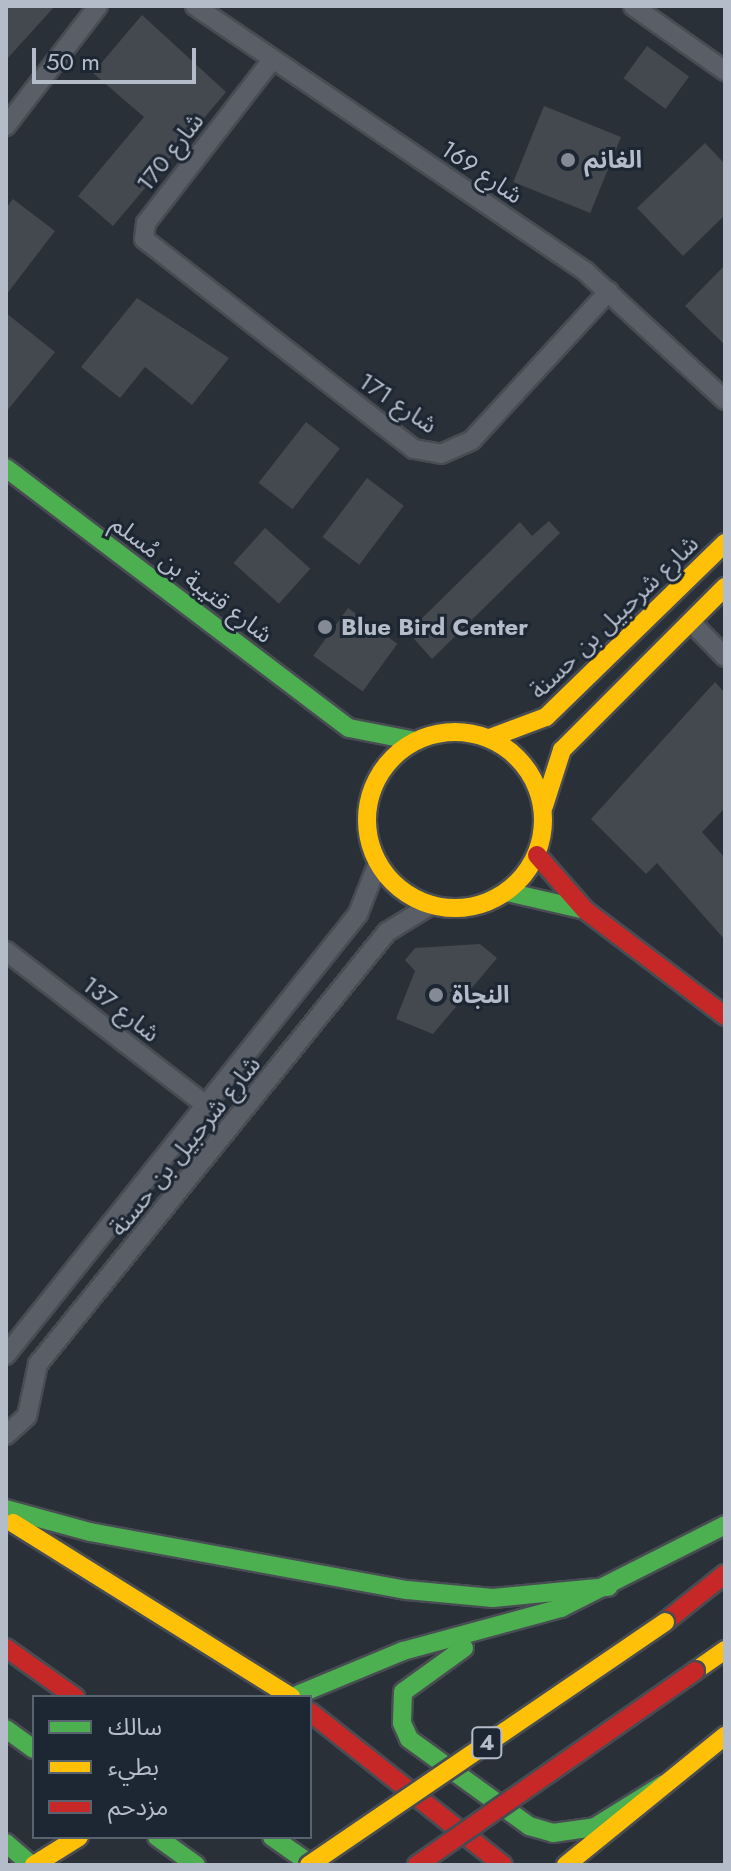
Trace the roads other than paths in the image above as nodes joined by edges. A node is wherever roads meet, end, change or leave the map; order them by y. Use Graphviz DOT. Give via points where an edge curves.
graph roads {
  1 [pos="98,6"];
  2 [pos="195,6"];
  3 [pos="633,6"];
  4 [pos="272,60"];
  5 [pos="725,71"];
  6 [pos="6,126"];
  7 [pos="144,239"];
  8 [pos="609,291"];
  9 [pos="725,400"];
  10 [pos="6,468"];
  11 [pos="725,543"];
  12 [pos="725,587"];
  13 [pos="691,622"];
  14 [pos="725,657"];
  15 [pos="349,728"];
  16 [pos="490,738"];
  17 [pos="415,741"];
  18 [pos="378,777"];
  19 [pos="544,810"];
  20 [pos="537,855"];
  21 [pos="378,863"];
  22 [pos="507,892"];
  23 [pos="431,905"];
  24 [pos="585,910"];
  25 [pos="6,951"];
  26 [pos="725,1016"];
  27 [pos="206,1105"];
  28 [pos="6,1355"];
  29 [pos="6,1435"];
  30 [pos="6,1509"];
  31 [pos="6,1518"];
  32 [pos="725,1525"];
  33 [pos="725,1574"];
  34 [pos="608,1587"];
  35 [pos="500,1628"];
  36 [pos="6,1648"];
  37 [pos="725,1650"];
  38 [pos="72,1695"];
  39 [pos="288,1695"];
  40 [pos="296,1695"];
  41 [pos="312,1714"];
  42 [pos="6,1729"];
  43 [pos="725,1736"];
  44 [pos="32,1748"];
  45 [pos="664,1784"];
  46 [pos="160,1839"];
  47 [pos="275,1839"];
  48 [pos="75,1840"];
  49 [pos="6,1843"];
  50 [pos="32,1865"];
  51 [pos="196,1865"];
  52 [pos="310,1865"];
  53 [pos="417,1865"];
  54 [pos="503,1865"];
  55 [pos="566,1865"];
  1 -- 6 [label="street"];
  2 -- 4 [label="street, شارع 169"];
  3 -- 5 [label="street"];
  4 -- 7 [label="street, شارع 170" via="146,223"];
  4 -- 8 [label="street, شارع 169"];
  7 -- 8 [label="street, شارع 171" via="427,454 472,440"];
  8 -- 9 [label="street, شارع 169"];
  10 -- 15 [label="main road, شارع قتيبة بن مُسلم"];
  11 -- 16 [label="main road, شارع شرحبيل بن حسنة" via="546,717"];
  12 -- 13 [label="main road"];
  13 -- 14 [label="street"];
  13 -- 19 [label="main road" via="562,750"];
  15 -- 17 [label="main road, شارع قتيبة بن مُسلم"];
  15 -- 18 [label="main road, شارع قتيبة بن مُسلم"];
  16 -- 17 [label="main road" via="460,731"];
  16 -- 19 [label="main road" via="527,767"];
  17 -- 18 [label="main road"];
  18 -- 21 [label="main road" via="366,817"];
  19 -- 20 [label="main road"];
  20 -- 22 [label="main road"];
  20 -- 24 [label="main road"];
  21 -- 23 [label="main road" via="398,888"];
  21 -- 27 [label="street, شارع شرحبيل بن حسنة" via="358,914"];
  22 -- 23 [label="main road" via="463,908"];
  22 -- 24 [label="main road"];
  23 -- 29 [label="street, شارع شرحبيل بن حسنة" via="387,932 38,1364 27,1416"];
  24 -- 26 [label="main road"];
  25 -- 27 [label="street, شارع 137"];
  27 -- 28 [label="street, شارع شرحبيل بن حسنة"];
  30 -- 34 [label="main road" via="90,1532 407,1590 493,1598"];
  31 -- 39 [label="main road"];
  32 -- 34 [label="main road"];
  33 -- 52 [label="main road, 4, bridge" via="665,1622"];
  34 -- 35 [label="main road"];
  35 -- 40 [label="main road" via="380,1659"];
  35 -- 45 [label="main road" via="417,1675 403,1692 399,1708 409,1739 529,1826 553,1833 595,1827"];
  36 -- 38 [label="main road"];
  37 -- 53 [label="main road, bridge"];
  41 -- 54 [label="main road"];
  42 -- 44 [label="main road"];
  43 -- 45 [label="main road"];
  45 -- 55 [label="main road"];
  46 -- 51 [label="main road"];
  47 -- 52 [label="main road"];
  48 -- 50 [label="main road"];
  49 -- 50 [label="main road"];
}
